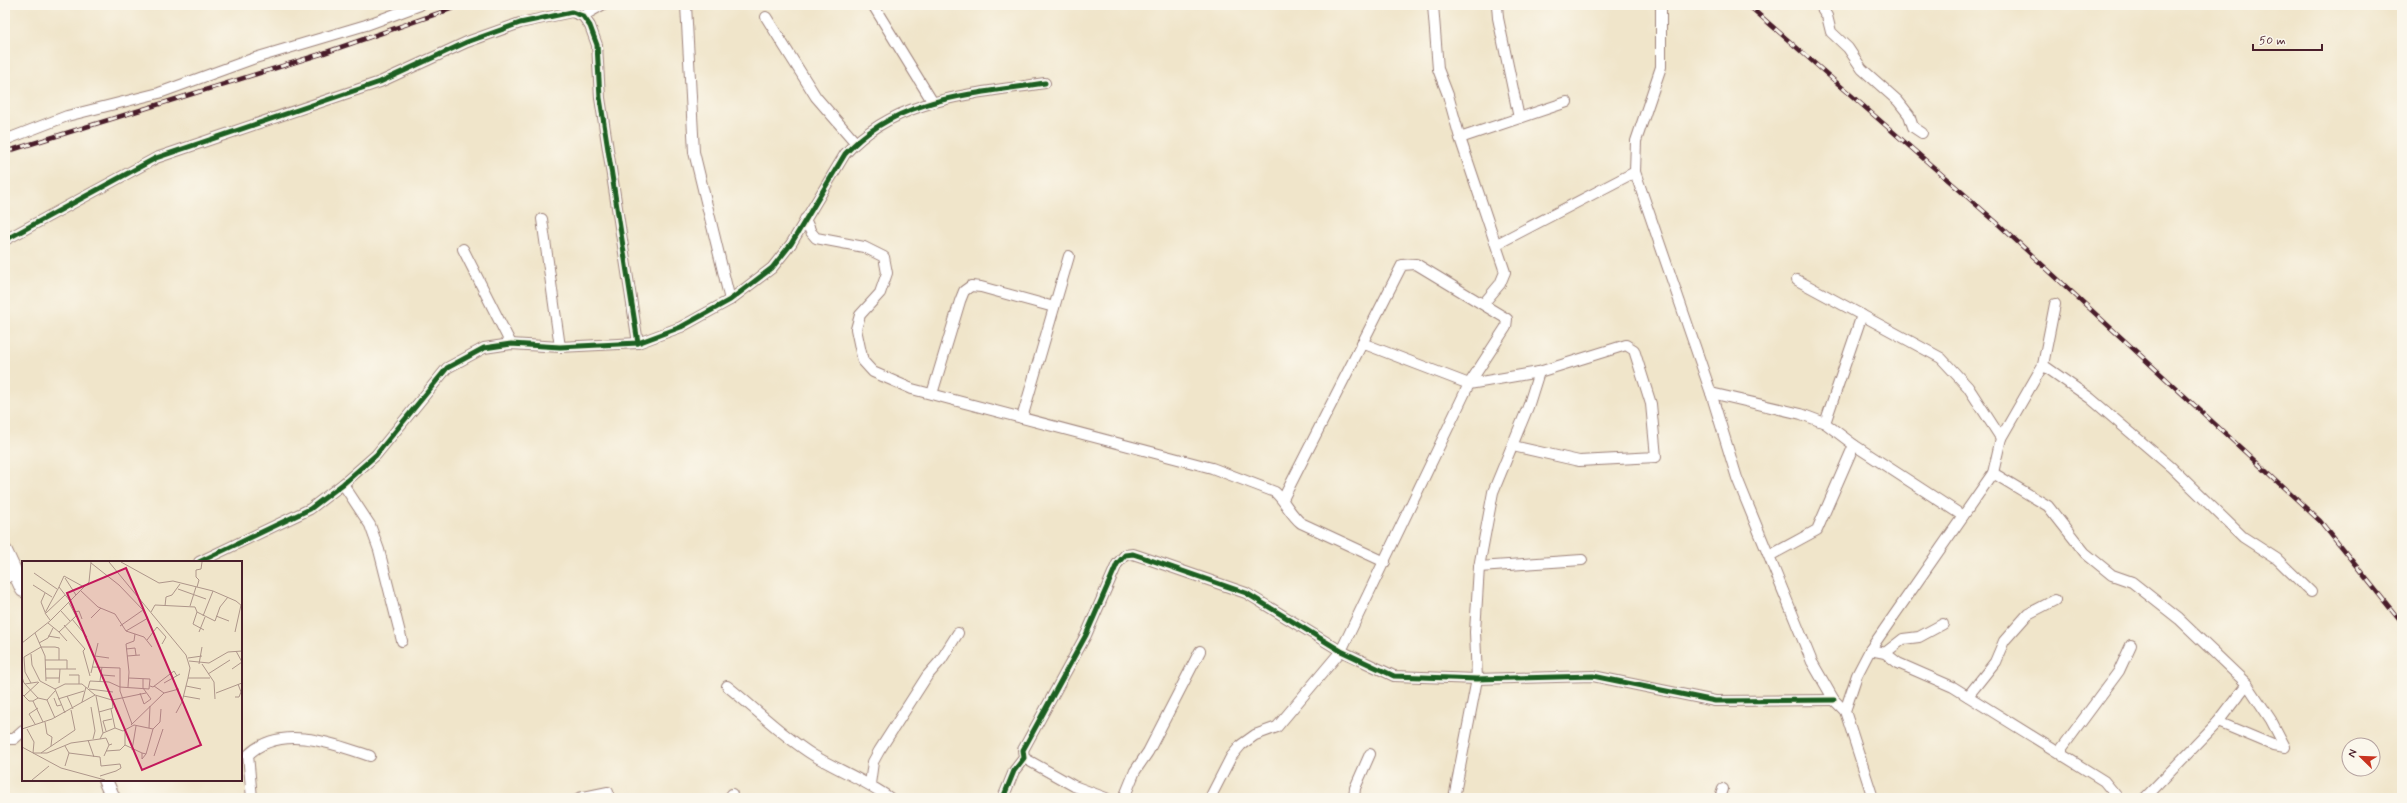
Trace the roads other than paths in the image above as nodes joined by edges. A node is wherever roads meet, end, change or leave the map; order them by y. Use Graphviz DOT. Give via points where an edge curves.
graph roads {
  1 [pos="420,5"];
  2 [pos="602,5"];
  3 [pos="686,5"];
  4 [pos="873,5"];
  5 [pos="1433,5"];
  6 [pos="1497,5"];
  7 [pos="1661,5"];
  8 [pos="1820,5"];
  9 [pos="583,16"];
  10 [pos="766,17"];
  11 [pos="1045,83"];
  12 [pos="932,101"];
  13 [pos="1567,102"];
  14 [pos="1519,118"];
  15 [pos="1922,133"];
  16 [pos="1460,138"];
  17 [pos="5,140"];
  18 [pos="855,142"];
  19 [pos="1635,172"];
  20 [pos="542,219"];
  21 [pos="805,219"];
  22 [pos="5,240"];
  23 [pos="1497,244"];
  24 [pos="463,249"];
  25 [pos="1069,256"];
  26 [pos="1797,280"];
  27 [pos="730,300"];
  28 [pos="1484,303"];
  29 [pos="2055,304"];
  30 [pos="1054,308"];
  31 [pos="1862,315"];
  32 [pos="638,342"];
  33 [pos="1362,343"];
  34 [pos="511,344"];
  35 [pos="560,346"];
  36 [pos="2043,365"];
  37 [pos="1539,372"];
  38 [pos="1469,384"];
  39 [pos="1711,393"];
  40 [pos="932,394"];
  41 [pos="1022,418"];
  42 [pos="1825,423"];
  43 [pos="2000,438"];
  44 [pos="1854,445"];
  45 [pos="1513,446"];
  46 [pos="1992,473"];
  47 [pos="343,484"];
  48 [pos="1283,499"];
  49 [pos="1963,516"];
  50 [pos="5,551"];
  51 [pos="1770,555"];
  52 [pos="1582,560"];
  53 [pos="201,561"];
  54 [pos="1384,562"];
  55 [pos="1479,567"];
  56 [pos="10,576"];
  57 [pos="22,589"];
  58 [pos="2312,592"];
  59 [pos="2055,600"];
  60 [pos="1943,624"];
  61 [pos="958,633"];
  62 [pos="402,641"];
  63 [pos="2131,645"];
  64 [pos="1870,650"];
  65 [pos="1200,651"];
  66 [pos="1341,651"];
  67 [pos="1885,653"];
  68 [pos="1477,679"];
  69 [pos="2247,684"];
  70 [pos="727,686"];
  71 [pos="1968,696"];
  72 [pos="1834,700"];
  73 [pos="1845,712"];
  74 [pos="2218,722"];
  75 [pos="22,732"];
  76 [pos="5,739"];
  77 [pos="1370,754"];
  78 [pos="370,756"];
  79 [pos="2062,756"];
  80 [pos="1024,758"];
  81 [pos="105,781"];
  82 [pos="870,784"];
  83 [pos="608,792"];
  84 [pos="113,798"];
  85 [pos="252,798"];
  86 [pos="579,798"];
  87 [pos="890,798"];
  88 [pos="1003,798"];
  89 [pos="1106,798"];
  90 [pos="1124,798"];
  91 [pos="1210,798"];
  92 [pos="1354,798"];
  93 [pos="1454,798"];
  94 [pos="1873,798"];
  95 [pos="2118,798"];
  96 [pos="2145,798"];
  1 -- 17 [label="street" via="255,58 159,93 66,116"];
  2 -- 9 [label="street"];
  3 -- 27 [label="street" via="694,152"];
  4 -- 12 [label="street"];
  5 -- 16 [label="street" via="1438,70"];
  6 -- 14 [label="street"];
  7 -- 19 [label="street" via="1661,67 1636,141"];
  8 -- 15 [label="street" via="1827,16 1831,32 1848,48 1862,69 1898,101 1909,115 1913,127"];
  9 -- 22 [label="street" via="572,12 520,22 467,42 380,82 156,158"];
  9 -- 32 [label="street" via="597,45 600,98"];
  10 -- 18 [label="street" via="816,96"];
  11 -- 12 [label="street"];
  12 -- 18 [label="street" via="882,122"];
  13 -- 14 [label="street"];
  14 -- 16 [label="street"];
  16 -- 23 [label="street"];
  18 -- 21 [label="street"];
  19 -- 23 [label="street"];
  19 -- 39 [label="street"];
  20 -- 35 [label="street"];
  21 -- 27 [label="street" via="791,244 772,268"];
  21 -- 40 [label="street" via="816,238 864,247 884,257 887,273 880,293 860,315 856,329 863,361 873,372"];
  23 -- 28 [label="street" via="1506,272 1500,284"];
  24 -- 34 [label="street"];
  25 -- 30 [label="street"];
  26 -- 31 [label="street"];
  27 -- 32 [label="street" via="681,327"];
  28 -- 33 [label="street" via="1416,264 1402,265"];
  28 -- 38 [label="street" via="1507,319 1506,327"];
  29 -- 36 [label="street"];
  30 -- 40 [label="street" via="971,286 964,292 960,302"];
  30 -- 41 [label="street"];
  31 -- 42 [label="street"];
  31 -- 43 [label="street" via="1941,358 1968,387"];
  32 -- 35 [label="street"];
  33 -- 38 [label="street"];
  33 -- 48 [label="street"];
  34 -- 35 [label="street"];
  34 -- 47 [label="street" via="484,348 447,368 376,455"];
  36 -- 43 [label="street"];
  36 -- 58 [label="street" via="2090,398 2171,467 2243,537 2277,559"];
  37 -- 38 [label="street"];
  37 -- 45 [label="street"];
  37 -- 45 [label="street" via="1626,345 1634,350 1651,404 1656,457 1578,461"];
  38 -- 54 [label="street"];
  39 -- 42 [label="street" via="1801,414"];
  39 -- 51 [label="street" via="1737,478"];
  40 -- 41 [label="street"];
  41 -- 48 [label="street" via="1212,468 1274,492"];
  42 -- 44 [label="street"];
  43 -- 46 [label="street"];
  44 -- 49 [label="street"];
  44 -- 51 [label="street" via="1817,530"];
  45 -- 55 [label="street" via="1493,492"];
  46 -- 49 [label="street"];
  46 -- 69 [label="street" via="2048,506 2085,553 2112,575 2132,582 2179,619"];
  47 -- 53 [label="street" via="310,509"];
  47 -- 62 [label="street" via="370,525 379,550"];
  48 -- 54 [label="street" via="1301,523"];
  49 -- 64 [label="street"];
  50 -- 56 [label="main road"];
  51 -- 72 [label="street" via="1812,662"];
  52 -- 55 [label="street"];
  54 -- 66 [label="street"];
  55 -- 68 [label="street" via="1475,632"];
  56 -- 57 [label="main road"];
  59 -- 71 [label="street" via="2028,614 2004,641 1995,662"];
  60 -- 67 [label="street" via="1919,637 1903,639"];
  61 -- 82 [label="street" via="879,751"];
  63 -- 79 [label="street" via="2119,671 2062,748"];
  64 -- 67 [label="street"];
  64 -- 73 [label="street"];
  65 -- 90 [label="street" via="1148,752 1135,771"];
  66 -- 68 [label="street" via="1394,676"];
  66 -- 80 [label="street" via="1246,593 1133,554 1125,555 1117,564 1086,635 1023,750"];
  66 -- 91 [label="street" via="1277,727 1241,745 1231,757"];
  67 -- 71 [label="street" via="1898,663"];
  68 -- 72 [label="street" via="1593,676 1715,701"];
  68 -- 93 [label="street"];
  69 -- 74 [label="street"];
  69 -- 74 [label="street" via="2285,747 2273,745"];
  70 -- 82 [label="street" via="768,719 776,729 813,755"];
  71 -- 79 [label="street"];
  72 -- 73 [label="street"];
  73 -- 94 [label="street"];
  74 -- 96 [label="street"];
  75 -- 76 [label="street" via="14,739"];
  77 -- 92 [label="street" via="1355,788"];
  78 -- 85 [label="street" via="321,740 289,738 265,744 248,754"];
  79 -- 95 [label="street" via="2104,781"];
  80 -- 88 [label="street" via="1014,771"];
  80 -- 89 [label="street" via="1074,786"];
  81 -- 84 [label="main road"];
  82 -- 87 [label="street"];
  83 -- 86 [label="street"];
}
